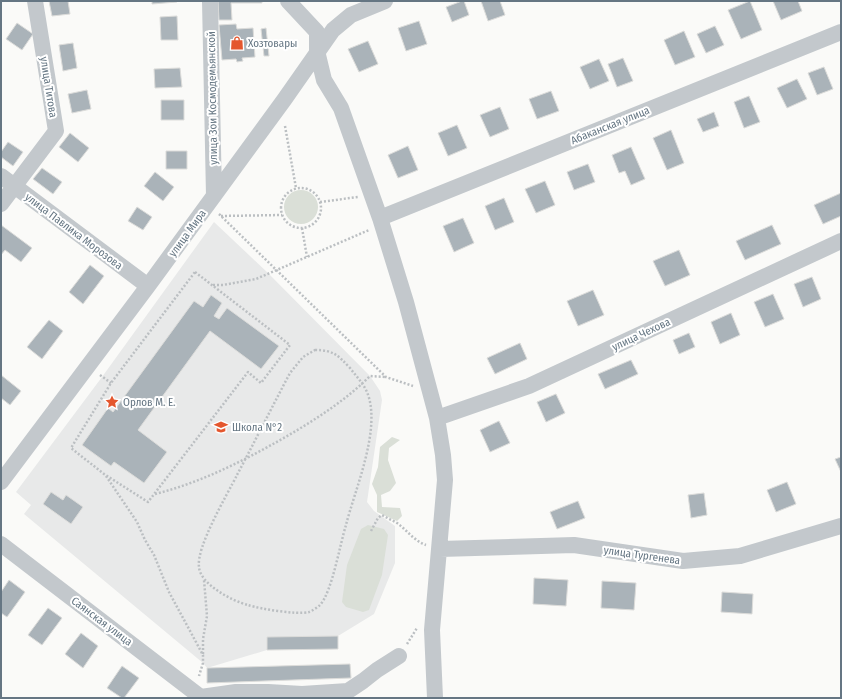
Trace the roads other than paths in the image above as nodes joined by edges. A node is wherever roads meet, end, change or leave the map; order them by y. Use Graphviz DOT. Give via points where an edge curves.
graph roads {
  1 [pos="35,1"];
  2 [pos="210,1"];
  3 [pos="288,1"];
  4 [pos="385,1"];
  5 [pos="841,32"];
  6 [pos="317,51"];
  7 [pos="1,176"];
  8 [pos="15,187"];
  9 [pos="214,203"];
  10 [pos="1,204"];
  11 [pos="378,223"];
  12 [pos="841,241"];
  13 [pos="148,286"];
  14 [pos="437,418"];
  15 [pos="1,482"];
  16 [pos="841,526"];
  17 [pos="1,544"];
  18 [pos="440,549"];
  19 [pos="399,656"];
  20 [pos="304,696"];
  21 [pos="202,697"];
  22 [pos="434,698"];
  1 -- 8 [label="street, улица Титова" via="56,131"];
  2 -- 9 [label="street, улица Зои Космодемьянской"];
  3 -- 6 [label="street" via="317,32"];
  4 -- 6 [label="street, улица Мира" via="351,15 333,30"];
  5 -- 11 [label="street, Абаканская улица"];
  6 -- 9 [label="street, улица Мира"];
  6 -- 11 [label="street" via="324,80 341,108 372,195"];
  7 -- 8 [label="street, улица Павлика Морозова"];
  8 -- 10 [label="street, улица Титова"];
  8 -- 13 [label="street, улица Павлика Морозова"];
  9 -- 13 [label="street, улица Мира"];
  11 -- 14 [label="street" via="406,302"];
  12 -- 14 [label="street, улица Чехова" via="529,386"];
  13 -- 15 [label="street, улица Мира"];
  14 -- 18 [label="street" via="445,480"];
  16 -- 18 [label="street, улица Тургенева" via="740,556 683,561 574,545"];
  17 -- 21 [label="street, Саянская улица"];
  18 -- 22 [label="street" via="432,630"];
  19 -- 20 [label="street" via="348,690"];
  20 -- 21 [label="street" via="236,692"];
}
